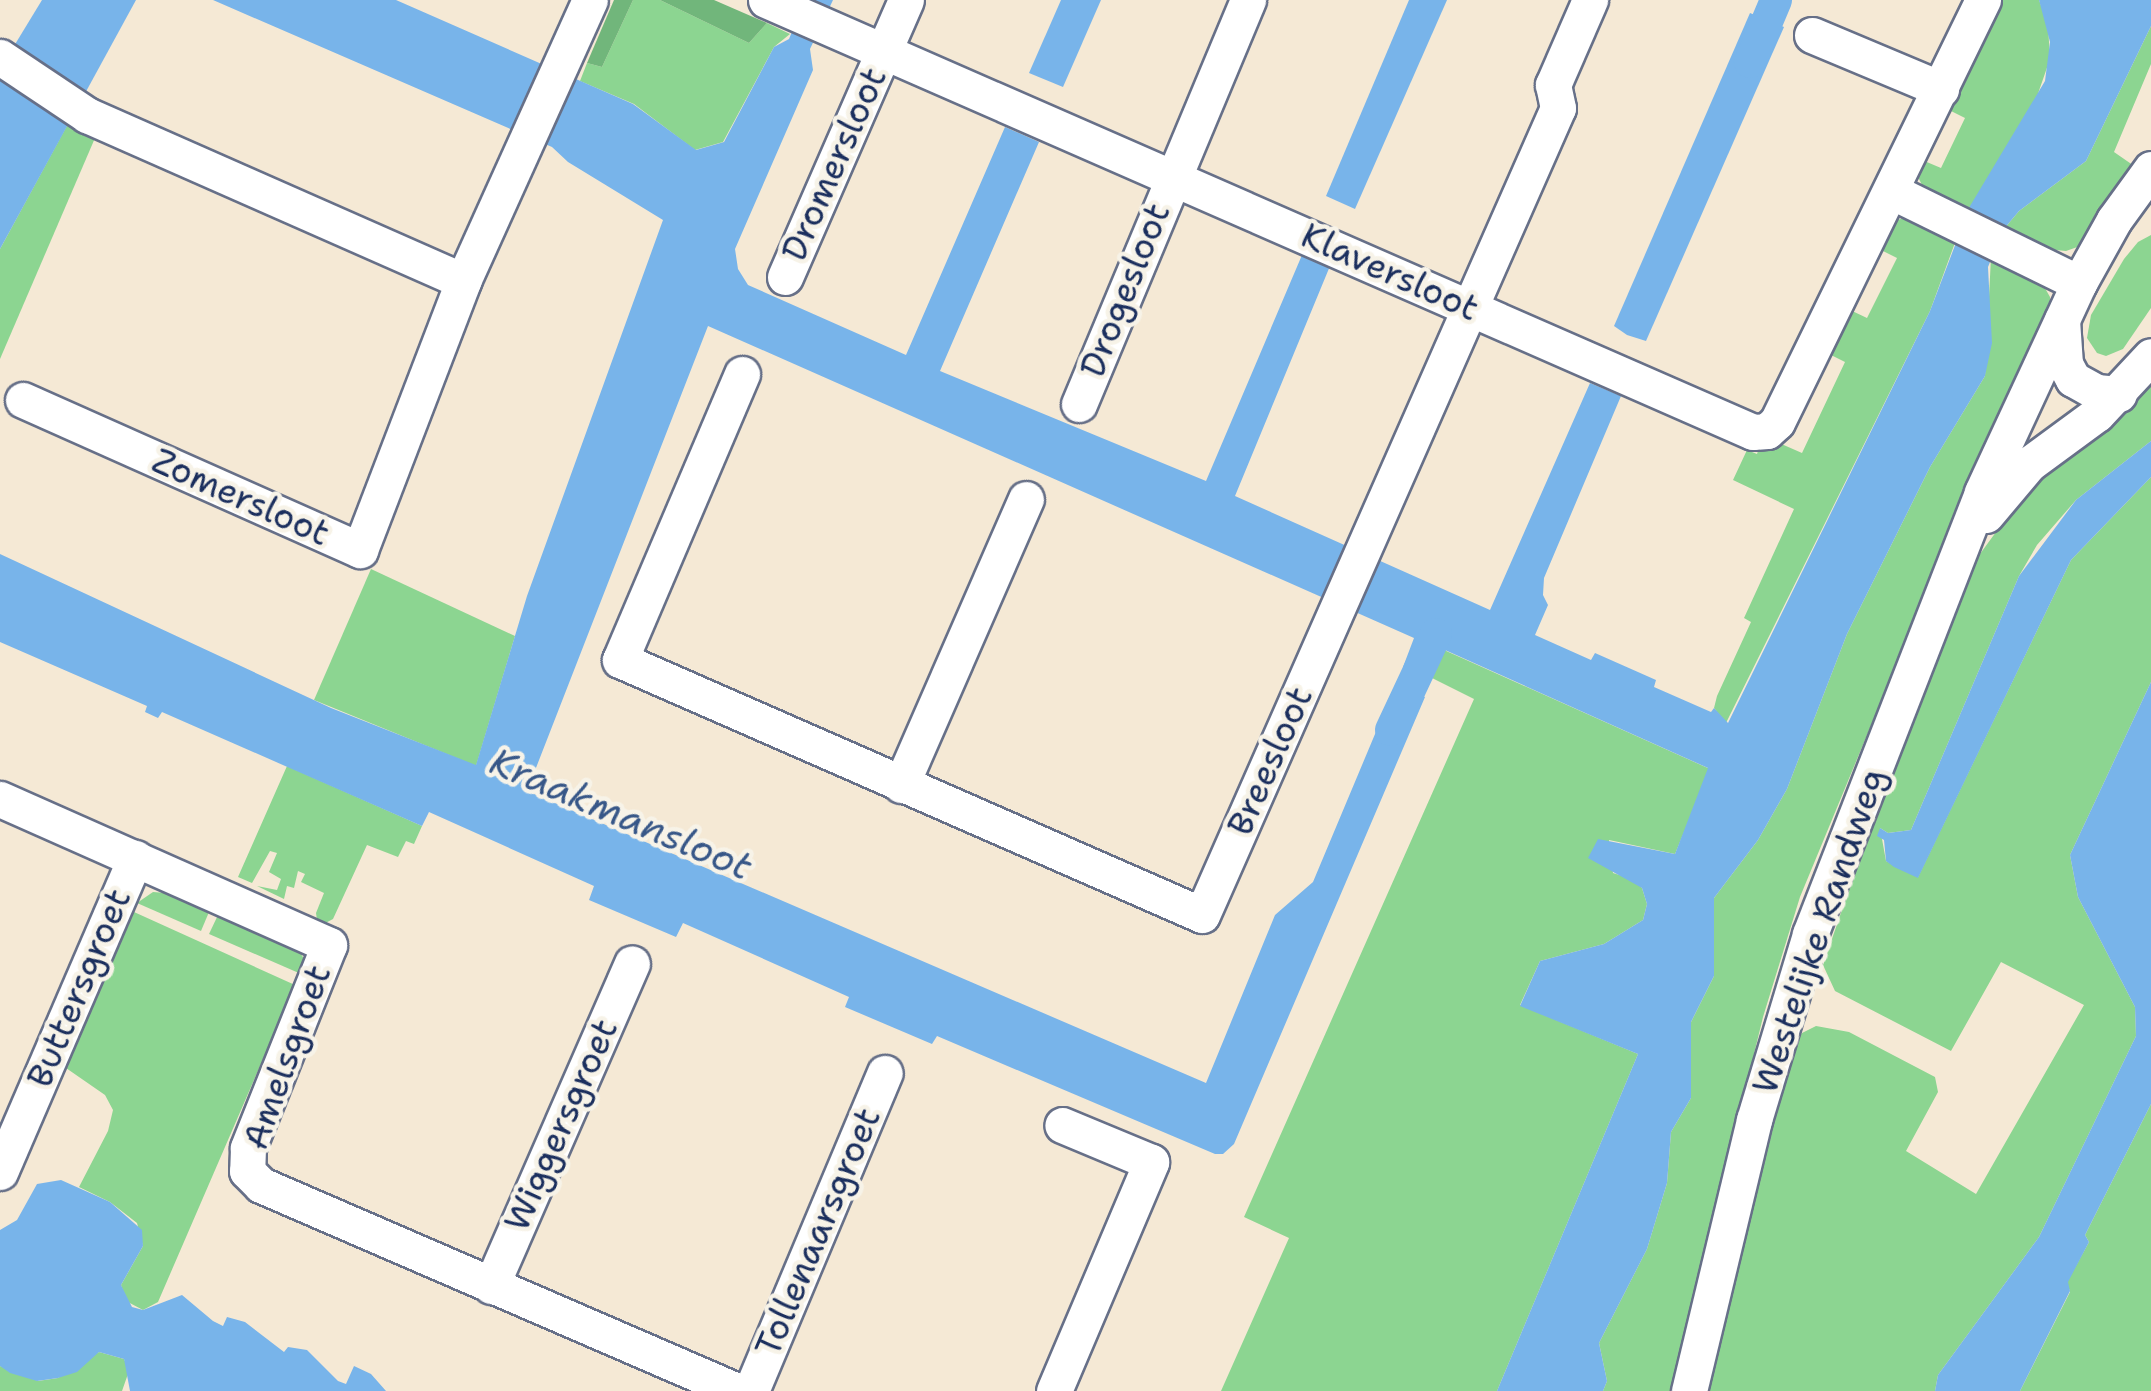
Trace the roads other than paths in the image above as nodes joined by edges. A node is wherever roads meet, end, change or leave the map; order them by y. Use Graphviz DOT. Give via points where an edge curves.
graph roads {
  1 [pos="590,0"];
  2 [pos="906,0"];
  3 [pos="1248,0"];
  4 [pos="1590,0"];
  5 [pos="1983,0"];
  6 [pos="776,4"];
  7 [pos="1812,35"];
  8 [pos="884,51"];
  9 [pos="0,56"];
  10 [pos="1941,89"];
  11 [pos="2151,169"];
  12 [pos="1170,177"];
  13 [pos="1893,192"];
  14 [pos="2151,205"];
  15 [pos="2114,220"];
  16 [pos="785,278"];
  17 [pos="464,280"];
  18 [pos="2079,283"];
  19 [pos="1472,308"];
  20 [pos="2062,319"];
  21 [pos="2151,356"];
  22 [pos="742,374"];
  23 [pos="2119,394"];
  24 [pos="23,400"];
  25 [pos="1079,404"];
  26 [pos="1026,498"];
  27 [pos="1966,539"];
  28 [pos="901,784"];
  29 [pos="0,799"];
  30 [pos="134,858"];
  31 [pos="632,964"];
  32 [pos="884,1073"];
  33 [pos="1062,1125"];
  34 [pos="0,1172"];
  35 [pos="491,1286"];
  36 [pos="737,1391"];
  37 [pos="751,1391"];
  38 [pos="1054,1391"];
  39 [pos="1689,1391"];
  1 -- 17 [label="street, Zomersloot"];
  2 -- 8 [label="street, Dromersloot"];
  3 -- 12 [label="street, Drogesloot"];
  4 -- 19 [label="street, Breesloot" via="1553,85 1558,108"];
  5 -- 10 [label="street, Klaversloot"];
  6 -- 8 [label="street, Klaversloot"];
  7 -- 10 [label="street"];
  8 -- 12 [label="street, Klaversloot"];
  8 -- 16 [label="street, Dromersloot"];
  9 -- 17 [label="street" via="86,115"];
  10 -- 13 [label="street, Klaversloot"];
  11 -- 15 [label="street, Westelijke Randweg"];
  12 -- 19 [label="street, Klaversloot"];
  12 -- 25 [label="street, Drogesloot"];
  13 -- 18 [label="street"];
  13 -- 19 [label="street, Klaversloot" via="1767,431 1753,432"];
  14 -- 15 [label="street"];
  15 -- 18 [label="street, Westelijke Randweg"];
  17 -- 24 [label="street, Zomersloot" via="360,550"];
  18 -- 20 [label="street, Westelijke Randweg"];
  19 -- 28 [label="street, Breesloot" via="1202,914"];
  20 -- 23 [label="street" via="2068,372 2085,387"];
  20 -- 27 [label="street, Westelijke Randweg"];
  21 -- 23 [label="street, Westelijke Randweg"];
  22 -- 28 [label="street, Breesloot" via="620,660"];
  23 -- 27 [label="street, Westelijke Randweg" via="2030,464"];
  26 -- 28 [label="street"];
  27 -- 39 [label="street, Westelijke Randweg" via="1799,967"];
  29 -- 30 [label="street, Amelsgroet"];
  30 -- 34 [label="street, Buttersgroet"];
  30 -- 35 [label="street, Amelsgroet" via="329,945 248,1148 247,1171 261,1185"];
  31 -- 35 [label="street, Wiggersgroet"];
  32 -- 37 [label="street, Tollenaarsgroet"];
  33 -- 38 [label="street" via="1151,1162"];
  35 -- 36 [label="street, Amelsgroet"];
}
